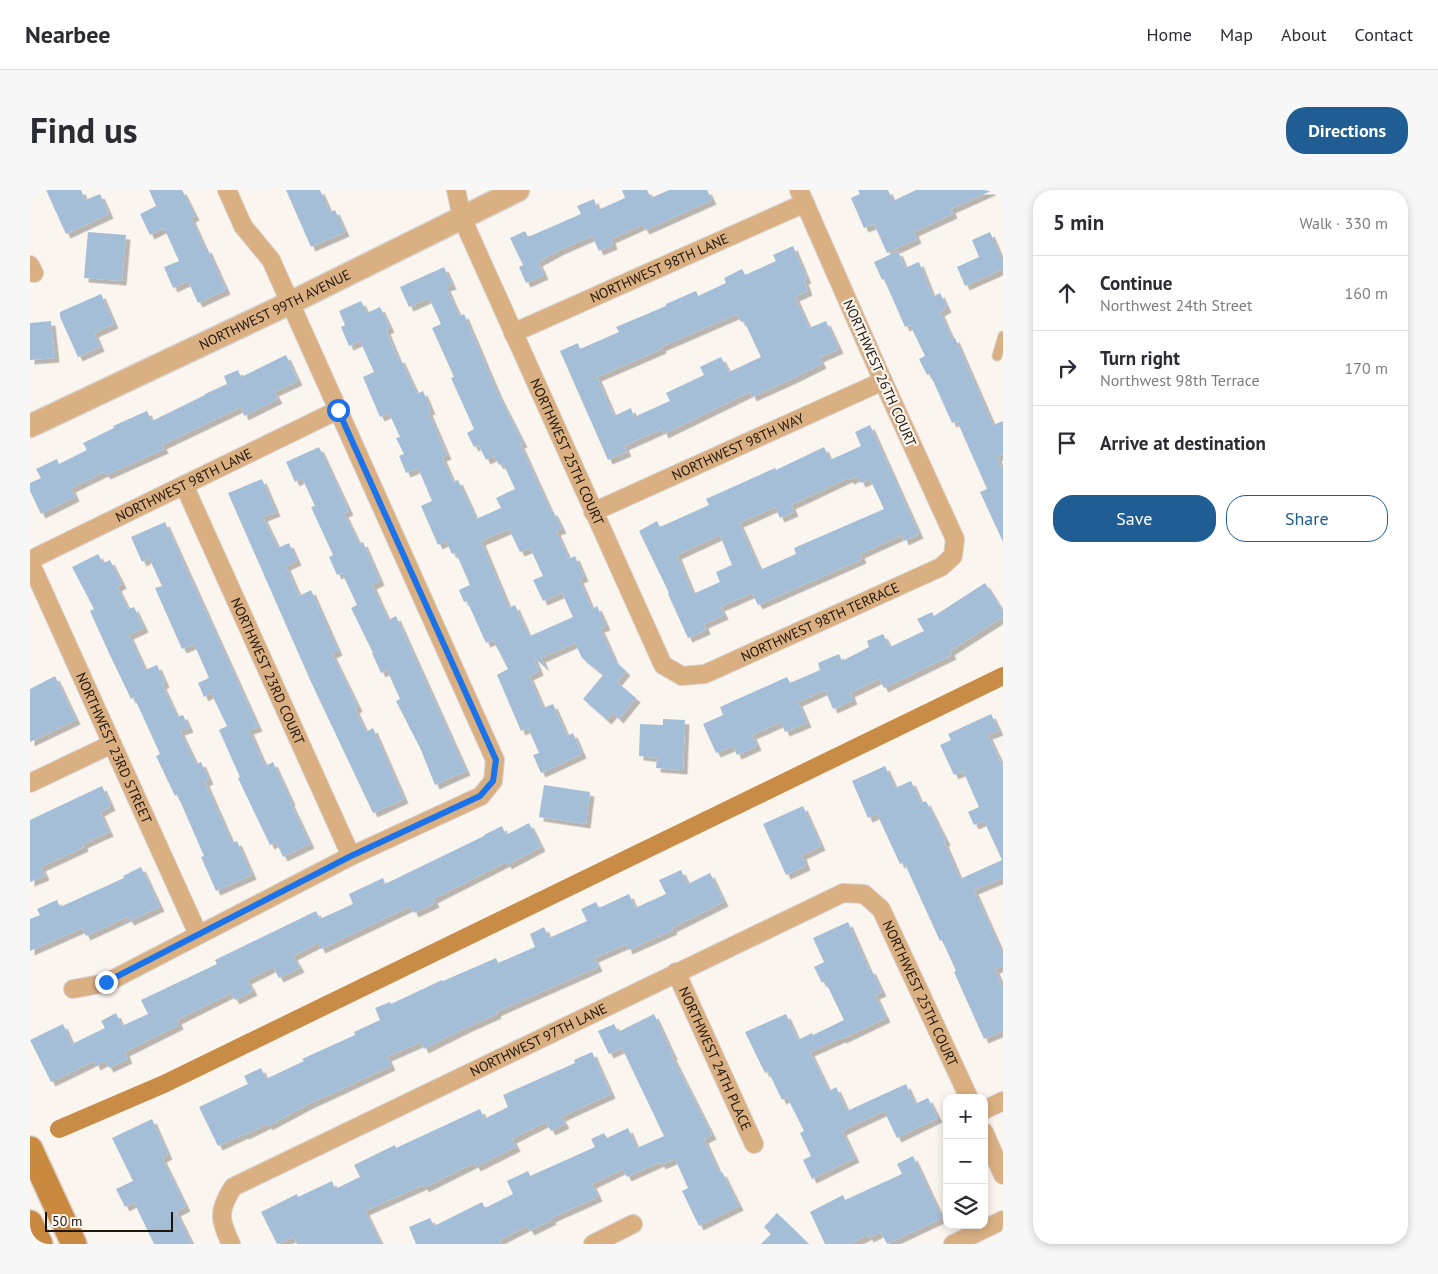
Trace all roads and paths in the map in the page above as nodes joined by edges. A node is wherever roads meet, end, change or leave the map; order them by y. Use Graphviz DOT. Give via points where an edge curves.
graph roads {
  1 [pos="227,190"];
  2 [pos="456,190"];
  3 [pos="518,190"];
  4 [pos="802,197"];
  5 [pos="462,218"];
  6 [pos="290,302"];
  7 [pos="513,333"];
  8 [pos="1003,336"];
  9 [pos="997,356"];
  10 [pos="883,381"];
  11 [pos="338,410"];
  12 [pos="30,426"];
  13 [pos="184,485"];
  14 [pos="593,512"];
  15 [pos="952,556"];
  16 [pos="30,561"];
  17 [pos="682,676"];
  18 [pos="112,744"];
  19 [pos="30,783"];
  20 [pos="351,856"];
  21 [pos="864,894"];
  22 [pos="198,934"];
  23 [pos="676,972"];
  24 [pos="73,989"];
  25 [pos="967,1094"];
  26 [pos="1003,1101"];
  27 [pos="988,1108"];
  28 [pos="987,1139"];
  29 [pos="754,1144"];
  30 [pos="30,1149"];
  31 [pos="1003,1175"];
  32 [pos="1003,1220"];
  33 [pos="30,1223"];
  34 [pos="634,1224"];
  35 [pos="40,1244"];
  36 [pos="74,1244"];
  37 [pos="232,1244"];
  38 [pos="593,1244"];
  39 [pos="952,1244"];
  1 -- 6 [label="street" via="243,226 271,260"];
  2 -- 5 [label="street, NORTHWEST 25TH COURT"];
  3 -- 5 [label="street, NORTHWEST 99TH AVENUE"];
  4 -- 7 [label="street, NORTHWEST 98TH LANE"];
  4 -- 10 [label="street, NORTHWEST 26TH COURT"];
  5 -- 6 [label="street, NORTHWEST 99TH AVENUE"];
  5 -- 7 [label="street, NORTHWEST 25TH COURT"];
  6 -- 11 [label="street"];
  6 -- 12 [label="street, NORTHWEST 99TH AVENUE"];
  7 -- 14 [label="street, NORTHWEST 25TH COURT"];
  8 -- 9 [label="lane"];
  10 -- 14 [label="street, NORTHWEST 98TH WAY"];
  10 -- 15 [label="street, NORTHWEST 26TH COURT" via="955,538"];
  11 -- 13 [label="street, NORTHWEST 98TH LANE"];
  11 -- 20 [label="street" via="496,760 493,781 480,796"];
  13 -- 16 [label="street, NORTHWEST 98TH LANE"];
  13 -- 20 [label="street, NORTHWEST 23RD COURT"];
  14 -- 17 [label="street, NORTHWEST 25TH COURT" via="663,665"];
  15 -- 17 [label="street, NORTHWEST 98TH TERRACE" via="941,567 705,674"];
  16 -- 18 [label="street, NORTHWEST 23RD STREET"];
  18 -- 19 [label="street"];
  18 -- 22 [label="street, NORTHWEST 23RD STREET"];
  20 -- 22 [label="street"];
  21 -- 23 [label="street, NORTHWEST 97TH LANE" via="843,893"];
  21 -- 25 [label="street, NORTHWEST 25TH COURT" via="881,909"];
  22 -- 24 [label="street" via="106,982"];
  23 -- 29 [label="street, NORTHWEST 24TH PLACE"];
  23 -- 37 [label="street, NORTHWEST 97TH LANE" via="233,1187 222,1204 222,1225"];
  26 -- 27 [label="street"];
  28 -- 31 [label="street"];
  30 -- 36 [label="main road"];
  32 -- 39 [label="street"];
  33 -- 35 [label="main road"];
  34 -- 38 [label="street"];
}
